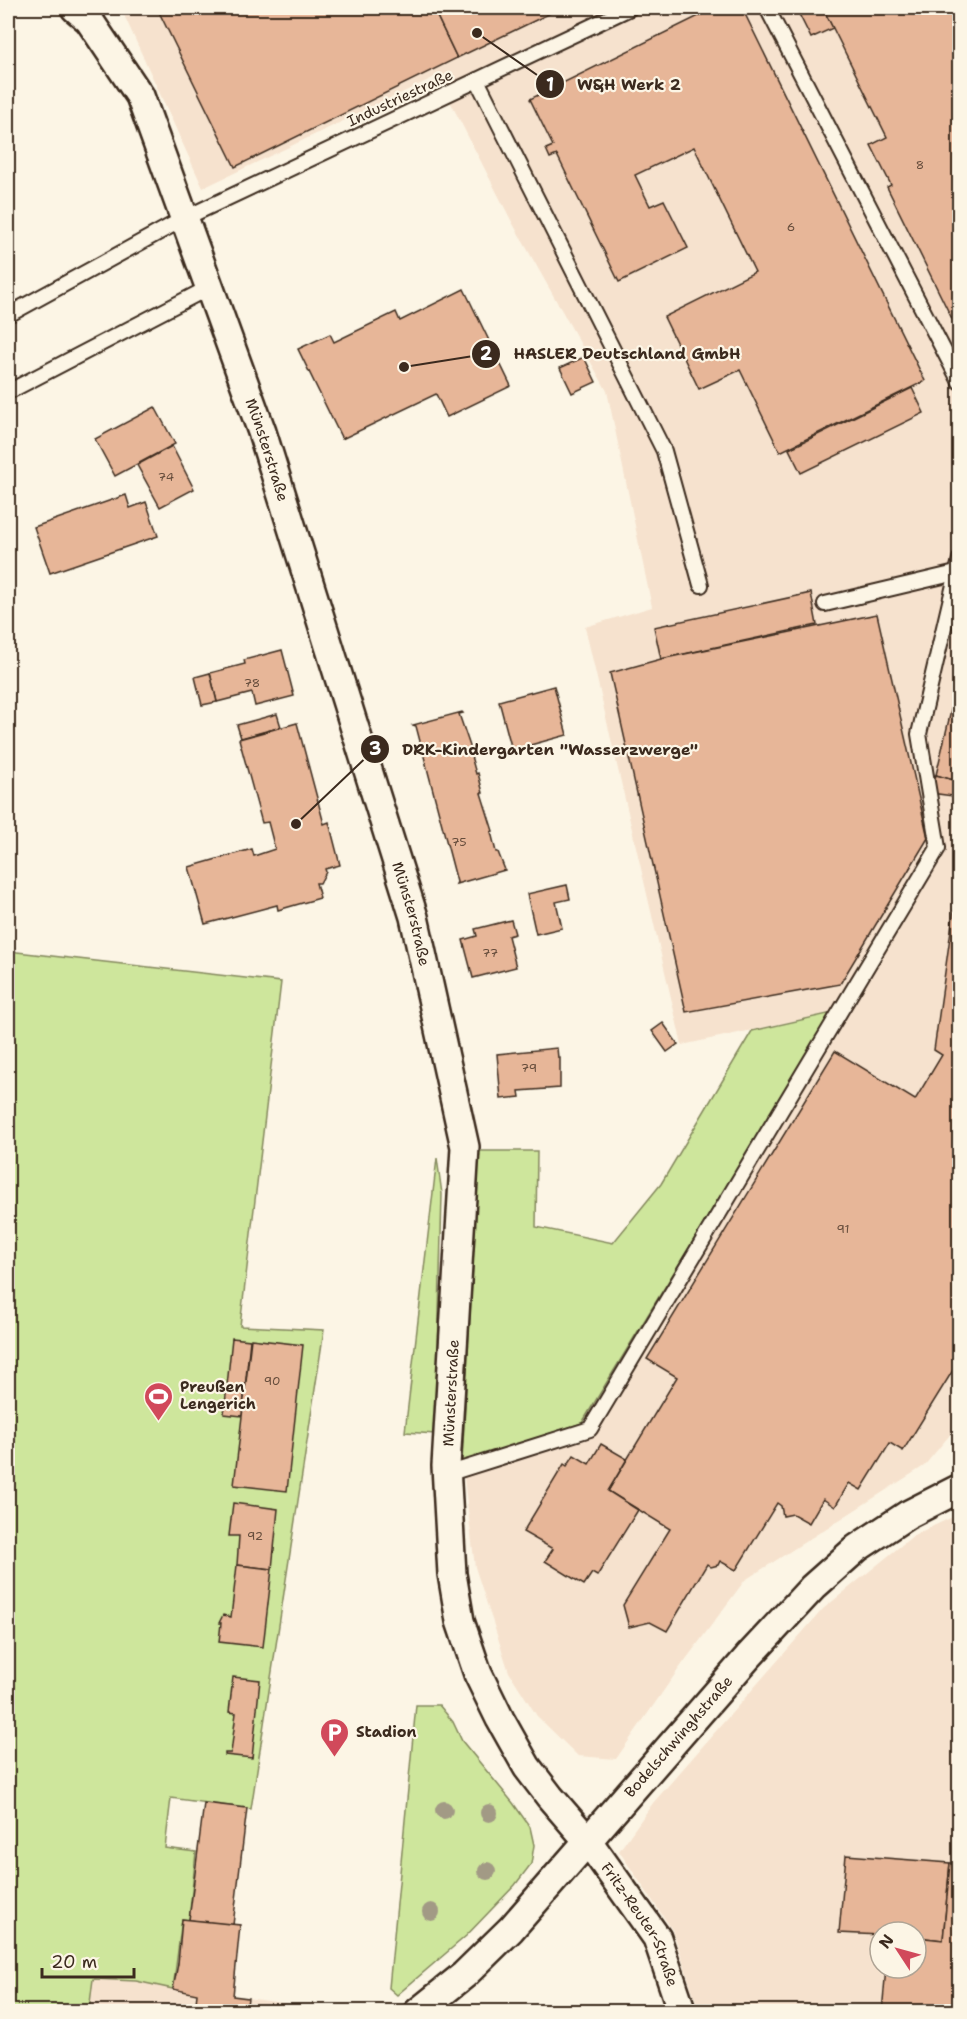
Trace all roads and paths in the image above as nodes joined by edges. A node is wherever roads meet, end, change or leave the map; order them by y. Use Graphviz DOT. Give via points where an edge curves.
graph roads {
  1 [pos="75,8"];
  2 [pos="630,8"];
  3 [pos="767,8"];
  4 [pos="477,80"];
  5 [pos="185,218"];
  6 [pos="210,287"];
  7 [pos="8,315"];
  8 [pos="960,382"];
  9 [pos="8,392"];
  10 [pos="958,566"];
  11 [pos="701,585"];
  12 [pos="825,604"];
  13 [pos="447,1474"];
  14 [pos="960,1488"];
  15 [pos="588,1841"];
  16 [pos="418,2012"];
  17 [pos="682,2012"];
  1 -- 5 [label="street, Münsterstraße" via="89,20 140,96"];
  2 -- 4 [label="lane, Industriestraße"];
  3 -- 8 [label="lane"];
  4 -- 5 [label="lane, Industriestraße"];
  4 -- 11 [label="lane" via="664,451"];
  5 -- 6 [label="street, Münsterstraße"];
  5 -- 7 [label="lane, Industriestraße"];
  6 -- 9 [label="lane"];
  6 -- 13 [label="street, Münsterstraße" via="262,432 414,917 465,1147"];
  10 -- 12 [label="lane"];
  10 -- 13 [label="lane" via="919,734 938,848 590,1429"];
  13 -- 15 [label="street, Münsterstraße" via="452,1574 460,1621 478,1674 527,1767"];
  14 -- 15 [label="street, Bodelschwinghstraße" via="907,1515 857,1548 813,1587"];
  15 -- 16 [label="street, Bodelschwinghstraße" via="503,1937"];
  15 -- 17 [label="street, Fritz-Reuter-Straße" via="657,1938"];
}
